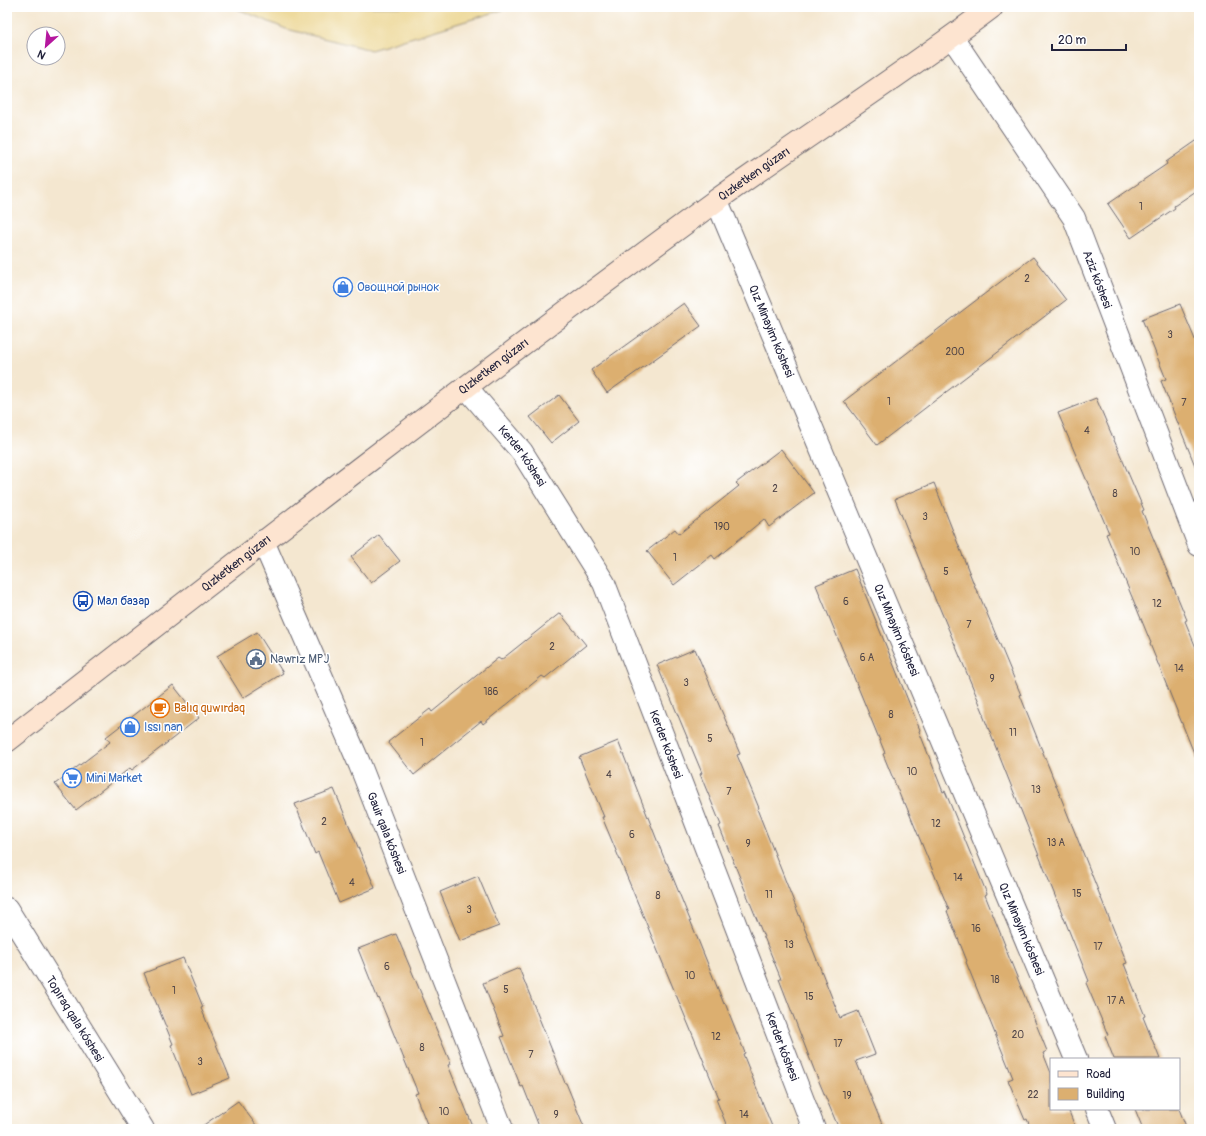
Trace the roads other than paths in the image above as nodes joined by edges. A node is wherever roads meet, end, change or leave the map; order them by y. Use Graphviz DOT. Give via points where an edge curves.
graph roads {
  1 [pos="992,7"];
  2 [pos="952,37"];
  3 [pos="717,201"];
  4 [pos="466,387"];
  5 [pos="263,541"];
  6 [pos="1199,545"];
  7 [pos="7,741"];
  8 [pos="7,908"];
  9 [pos="1076,1058"];
  10 [pos="1097,1110"];
  11 [pos="143,1129"];
  12 [pos="502,1129"];
  13 [pos="814,1129"];
  14 [pos="1105,1129"];
  1 -- 2 [label="street, Qızketken gúzarı"];
  2 -- 3 [label="street, Qızketken gúzarı"];
  2 -- 6 [label="street, Aziz kóshesi" via="1074,218"];
  3 -- 4 [label="street, Qızketken gúzarı"];
  3 -- 9 [label="street, Qız Minayim kóshesi"];
  4 -- 5 [label="street, Qızketken gúzarı"];
  4 -- 13 [label="street, Kerder kóshesi" via="522,452 604,583"];
  5 -- 7 [label="street, Qızketken gúzarı"];
  5 -- 12 [label="street, Gauir qala kóshesi" via="360,764"];
  8 -- 11 [label="street, Topıraq qala kóshesi"];
  10 -- 14 [label="street"];
}
